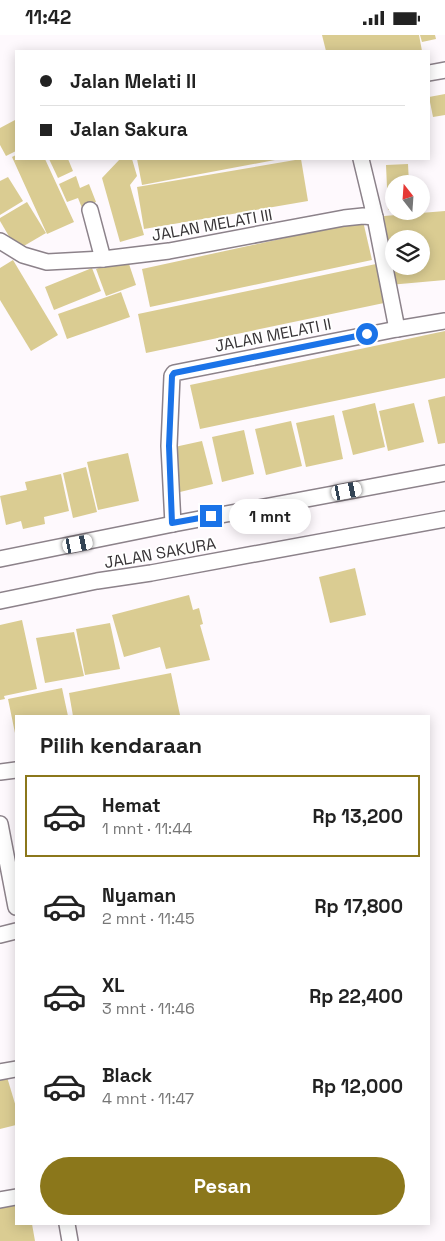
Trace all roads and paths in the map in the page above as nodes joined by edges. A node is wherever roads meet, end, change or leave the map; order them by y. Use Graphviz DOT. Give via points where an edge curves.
graph roads {
  1 [pos="445,70"];
  2 [pos="430,73"];
  3 [pos="361,160"];
  4 [pos="90,210"];
  5 [pos="375,217"];
  6 [pos="0,241"];
  7 [pos="103,259"];
  8 [pos="445,321"];
  9 [pos="397,329"];
  10 [pos="445,473"];
  11 [pos="445,519"];
  12 [pos="172,523"];
  13 [pos="0,559"];
  14 [pos="0,601"];
  15 [pos="15,770"];
  16 [pos="0,772"];
  17 [pos="0,825"];
  18 [pos="15,902"];
  19 [pos="15,931"];
  20 [pos="0,935"];
  21 [pos="15,1069"];
  22 [pos="0,1072"];
  23 [pos="15,1197"];
  24 [pos="0,1200"];
  25 [pos="67,1225"];
  26 [pos="70,1241"];
  1 -- 2 [label="street"];
  3 -- 5 [label="street"];
  4 -- 7 [label="street"];
  5 -- 7 [label="street, JALAN MELATI III" via="344,218 169,251"];
  5 -- 9 [label="street"];
  6 -- 7 [label="street, JALAN MELATI III" via="23,255 47,262"];
  8 -- 9 [label="street, JALAN MELATI II"];
  9 -- 12 [label="street, JALAN MELATI II" via="174,373 169,446"];
  10 -- 12 [label="street, JALAN SAKURA"];
  11 -- 14 [label="street, JALAN SAKURA"];
  12 -- 13 [label="street, JALAN SAKURA"];
  15 -- 16 [label="street"];
  17 -- 18 [label="street"];
  19 -- 20 [label="street"];
  21 -- 22 [label="street"];
  23 -- 24 [label="street"];
  25 -- 26 [label="street"];
}
